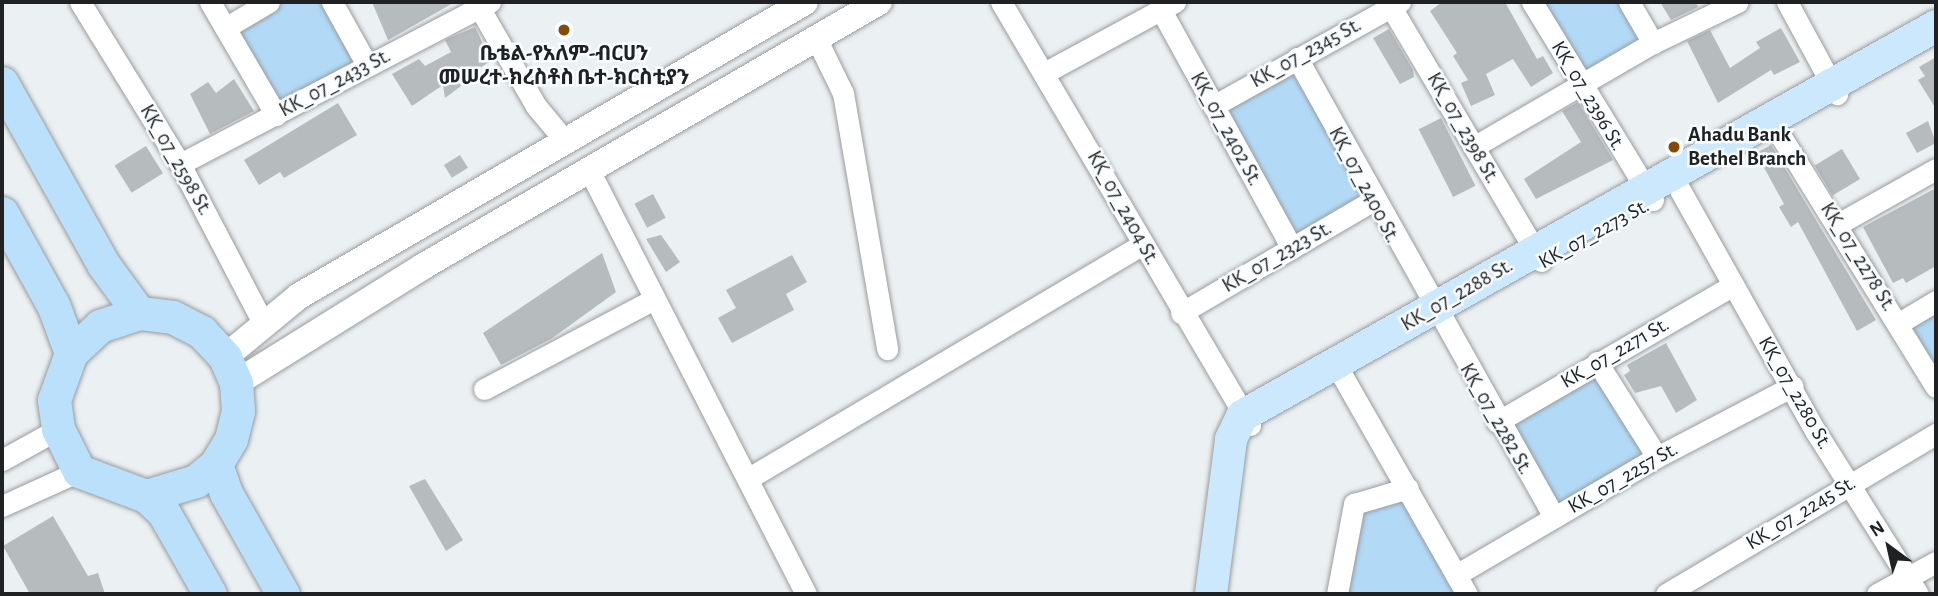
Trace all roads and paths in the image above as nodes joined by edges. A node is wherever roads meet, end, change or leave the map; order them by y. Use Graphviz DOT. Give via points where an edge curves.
graph roads {
  1 [pos="80,2"];
  2 [pos="210,2"];
  3 [pos="269,2"];
  4 [pos="332,2"];
  5 [pos="805,2"];
  6 [pos="879,2"];
  7 [pos="1001,2"];
  8 [pos="1532,2"];
  9 [pos="1629,2"];
  10 [pos="1738,2"];
  11 [pos="1787,2"];
  12 [pos="482,4"];
  13 [pos="1395,4"];
  14 [pos="1168,6"];
  15 [pos="1936,26"];
  16 [pos="225,28"];
  17 [pos="816,38"];
  18 [pos="1936,40"];
  19 [pos="1653,43"];
  20 [pos="1297,58"];
  21 [pos="367,65"];
  22 [pos="1046,72"];
  23 [pos="2,83"];
  24 [pos="1581,86"];
  25 [pos="1834,89"];
  26 [pos="1213,106"];
  27 [pos="276,115"];
  28 [pos="1773,123"];
  29 [pos="566,142"];
  30 [pos="1475,146"];
  31 [pos="180,164"];
  32 [pos="1936,169"];
  33 [pos="589,170"];
  34 [pos="1663,187"];
  35 [pos="1372,201"];
  36 [pos="2,213"];
  37 [pos="1838,224"];
  38 [pos="1143,244"];
  39 [pos="1292,248"];
  40 [pos="1538,257"];
  41 [pos="1733,285"];
  42 [pos="652,299"];
  43 [pos="1936,301"];
  44 [pos="139,313"];
  45 [pos="1181,313"];
  46 [pos="1437,315"];
  47 [pos="263,323"];
  48 [pos="1899,323"];
  49 [pos="887,349"];
  50 [pos="71,353"];
  51 [pos="1597,362"];
  52 [pos="1338,368"];
  53 [pos="230,370"];
  54 [pos="1793,386"];
  55 [pos="1936,387"];
  56 [pos="484,389"];
  57 [pos="1246,421"];
  58 [pos="1497,422"];
  59 [pos="58,429"];
  60 [pos="1936,434"];
  61 [pos="1657,457"];
  62 [pos="2,460"];
  63 [pos="216,464"];
  64 [pos="79,471"];
  65 [pos="749,478"];
  66 [pos="1848,485"];
  67 [pos="1408,488"];
  68 [pos="146,496"];
  69 [pos="2,506"];
  70 [pos="1554,517"];
  71 [pos="1936,562"];
  72 [pos="1456,575"];
  73 [pos="1913,586"];
  74 [pos="210,594"];
  75 [pos="283,594"];
  76 [pos="806,594"];
  77 [pos="1210,594"];
  78 [pos="1224,594"];
  79 [pos="1337,594"];
  80 [pos="1467,594"];
  81 [pos="1667,594"];
  82 [pos="1877,594"];
  1 -- 31 [label="street, KK_07_2598 St."];
  2 -- 16 [label="street"];
  3 -- 16 [label="street"];
  4 -- 21 [label="street"];
  5 -- 29 [label="street"];
  6 -- 17 [label="street"];
  7 -- 22 [label="street, KK_07_2404 St."];
  8 -- 24 [label="street, KK_07_2396 St."];
  9 -- 19 [label="street"];
  10 -- 19 [label="street"];
  11 -- 25 [label="street"];
  12 -- 21 [label="street, KK_07_2433 St."];
  12 -- 29 [label="street" via="536,107"];
  13 -- 20 [label="street, KK_07_2345 St."];
  13 -- 30 [label="street, KK_07_2398 St."];
  14 -- 22 [label="street"];
  14 -- 26 [label="street, KK_07_2402 St."];
  15 -- 25 [label="main road, KK_07_2273 St."];
  16 -- 27 [label="street"];
  17 -- 33 [label="street"];
  17 -- 49 [label="street" via="843,93"];
  18 -- 25 [label="main road, KK_07_2273 St."];
  19 -- 24 [label="street"];
  20 -- 26 [label="street, KK_07_2345 St."];
  20 -- 35 [label="street, KK_07_2400 St."];
  21 -- 27 [label="street, KK_07_2433 St."];
  22 -- 38 [label="street, KK_07_2404 St."];
  23 -- 44 [label="highway" via="103,264"];
  24 -- 30 [label="street"];
  24 -- 34 [label="street, KK_07_2396 St."];
  25 -- 28 [label="main road, KK_07_2273 St."];
  26 -- 39 [label="street, KK_07_2402 St."];
  27 -- 31 [label="street, KK_07_2433 St."];
  28 -- 34 [label="main road, KK_07_2273 St."];
  28 -- 37 [label="street, KK_07_2278 St."];
  29 -- 47 [label="street" via="299,296"];
  30 -- 40 [label="street, KK_07_2398 St."];
  31 -- 47 [label="street, KK_07_2598 St."];
  32 -- 37 [label="street"];
  33 -- 42 [label="street"];
  33 -- 53 [label="street"];
  34 -- 40 [label="main road, KK_07_2273 St."];
  34 -- 41 [label="street, KK_07_2280 St."];
  35 -- 39 [label="street, KK_07_2323 St."];
  35 -- 46 [label="street, KK_07_2400 St."];
  36 -- 50 [label="highway" via="54,307"];
  37 -- 48 [label="street, KK_07_2278 St."];
  38 -- 45 [label="street, KK_07_2404 St."];
  38 -- 65 [label="street"];
  39 -- 45 [label="street, KK_07_2323 St."];
  40 -- 46 [label="main road, KK_07_2273 St."];
  41 -- 51 [label="street, KK_07_2271 St."];
  41 -- 54 [label="street, KK_07_2280 St."];
  42 -- 56 [label="street"];
  42 -- 65 [label="street"];
  43 -- 48 [label="street"];
  44 -- 50 [label="highway" via="100,326"];
  44 -- 53 [label="highway" via="173,317 202,332"];
  45 -- 57 [label="street, KK_07_2404 St."];
  46 -- 52 [label="main road, KK_07_2273 St."];
  46 -- 58 [label="street, KK_07_2282 St."];
  47 -- 53 [label="street"];
  48 -- 55 [label="street, KK_07_2278 St."];
  50 -- 59 [label="highway" via="54,400"];
  51 -- 58 [label="street, KK_07_2271 St."];
  51 -- 61 [label="street"];
  52 -- 57 [label="main road, KK_07_2273 St."];
  52 -- 67 [label="street"];
  53 -- 63 [label="highway" via="238,411 231,439"];
  54 -- 61 [label="street, KK_07_2257 St."];
  54 -- 66 [label="street, KK_07_2280 St."];
  57 -- 77 [label="main road" via="1231,439"];
  57 -- 78 [label="main road"];
  58 -- 70 [label="street, KK_07_2282 St."];
  59 -- 62 [label="street"];
  59 -- 64 [label="highway"];
  60 -- 66 [label="street, KK_07_2245 St."];
  61 -- 70 [label="street, KK_07_2257 St."];
  63 -- 68 [label="highway" via="196,481"];
  63 -- 75 [label="highway" via="226,493"];
  64 -- 68 [label="highway"];
  64 -- 69 [label="street"];
  65 -- 76 [label="street"];
  66 -- 73 [label="street, KK_07_2280 St."];
  66 -- 81 [label="street, KK_07_2245 St."];
  67 -- 72 [label="street"];
  67 -- 79 [label="street" via="1354,504"];
  68 -- 74 [label="highway" via="164,513"];
  70 -- 72 [label="street, KK_07_2257 St."];
  71 -- 73 [label="street"];
  72 -- 80 [label="street"];
  73 -- 82 [label="street"];
}
